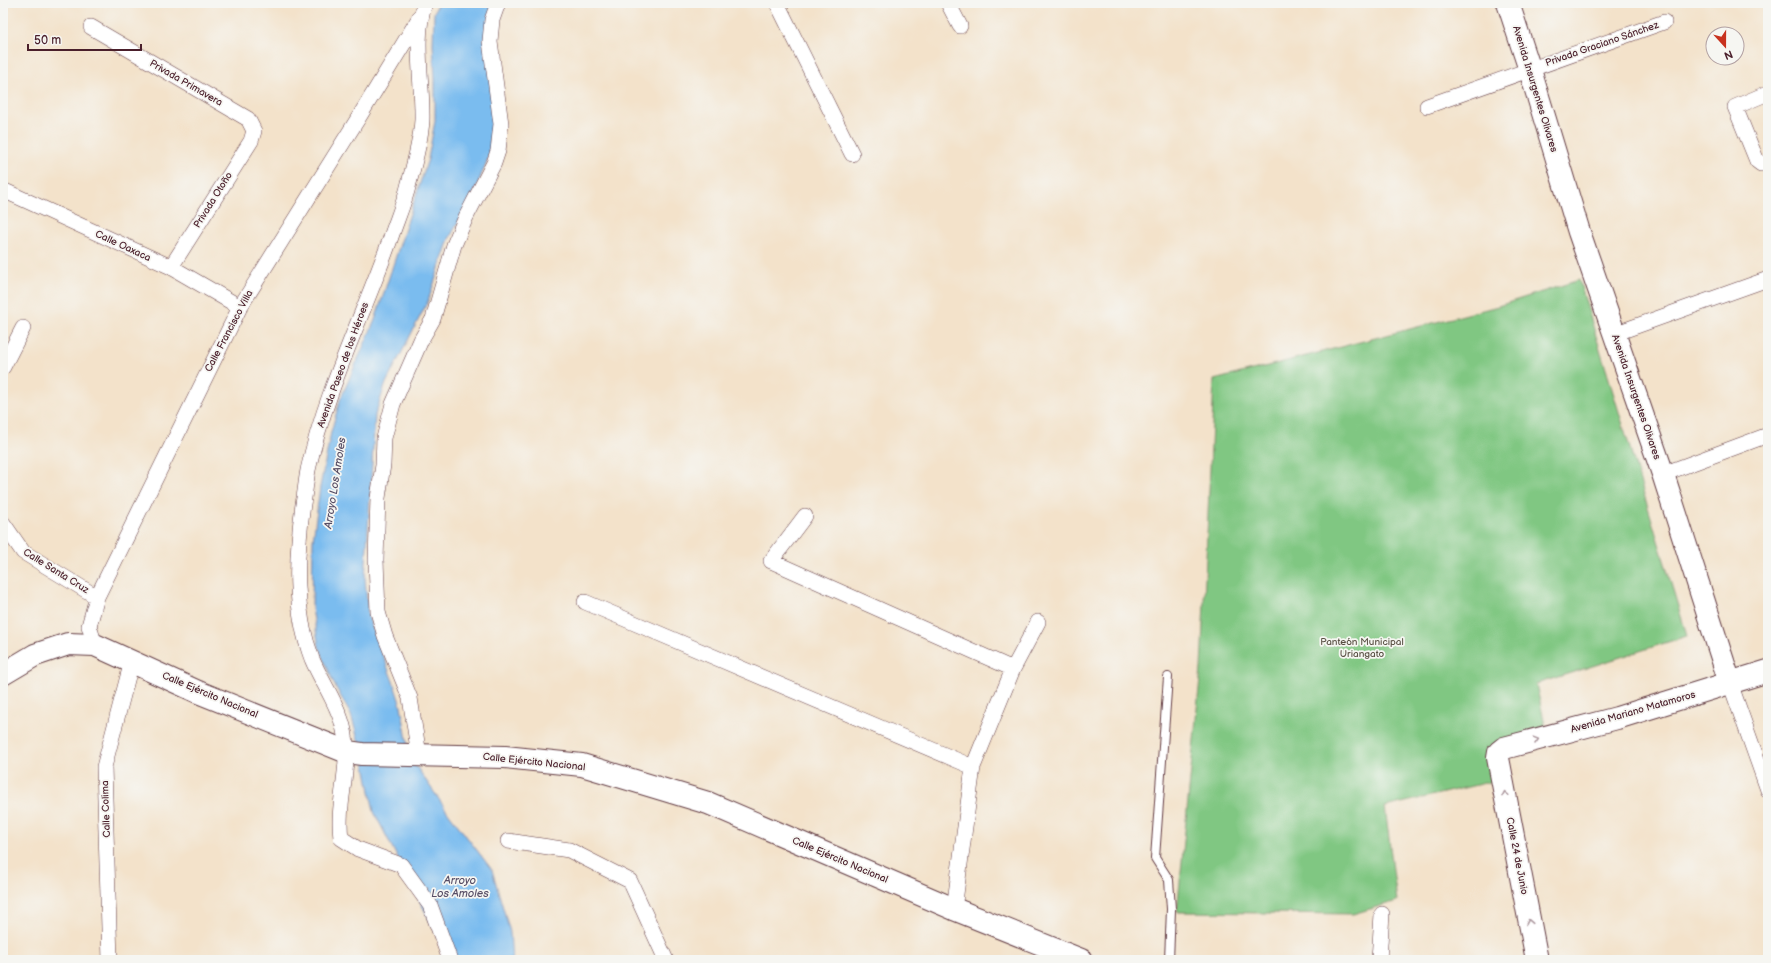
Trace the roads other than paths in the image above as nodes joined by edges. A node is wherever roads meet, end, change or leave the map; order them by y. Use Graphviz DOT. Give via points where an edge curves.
graph roads {
  1 [pos="498,3"];
  2 [pos="776,3"];
  3 [pos="948,3"];
  4 [pos="1508,3"];
  5 [pos="423,9"];
  6 [pos="1664,22"];
  7 [pos="960,26"];
  8 [pos="90,27"];
  9 [pos="1530,70"];
  10 [pos="1768,93"];
  11 [pos="1427,106"];
  12 [pos="254,131"];
  13 [pos="852,154"];
  14 [pos="1768,162"];
  15 [pos="3,190"];
  16 [pos="171,268"];
  17 [pos="1768,279"];
  18 [pos="240,307"];
  19 [pos="23,328"];
  20 [pos="1614,334"];
  21 [pos="3,367"];
  22 [pos="1767,439"];
  23 [pos="1663,474"];
  24 [pos="805,516"];
  25 [pos="3,523"];
  26 [pos="97,597"];
  27 [pos="585,602"];
  28 [pos="1038,622"];
  29 [pos="95,645"];
  30 [pos="132,661"];
  31 [pos="1013,669"];
  32 [pos="1768,671"];
  33 [pos="3,674"];
  34 [pos="1168,677"];
  35 [pos="1730,683"];
  36 [pos="1499,752"];
  37 [pos="355,753"];
  38 [pos="416,755"];
  39 [pos="973,767"];
  40 [pos="1768,790"];
  41 [pos="508,841"];
  42 [pos="954,909"];
  43 [pos="1382,914"];
  44 [pos="110,960"];
  45 [pos="450,960"];
  46 [pos="666,960"];
  47 [pos="1081,960"];
  48 [pos="1169,960"];
  49 [pos="1379,960"];
  50 [pos="1537,960"];
  1 -- 38 [label="street" via="492,20 490,41 501,124 498,151 454,245 433,319 393,404 384,438 378,498 378,612 410,698"];
  2 -- 13 [label="street"];
  3 -- 7 [label="street"];
  4 -- 9 [label="street, Avenida Insurgentes Olivares"];
  5 -- 18 [label="street, Calle Francisco Villa"];
  5 -- 37 [label="street, Avenida Paseo de los Héroes" via="420,47 422,121 409,185 322,420 308,471 298,553 302,623 312,659"];
  6 -- 9 [label="street, Privada Graciano Sánchez"];
  8 -- 12 [label="street, Privada Primavera" via="248,119"];
  9 -- 11 [label="street, Privada Graciano Sánchez"];
  9 -- 20 [label="street, Avenida Insurgentes Olivares"];
  10 -- 14 [label="street" via="1735,107 1757,161 1761,164"];
  12 -- 16 [label="street, Privada Otoño" via="251,140"];
  15 -- 16 [label="street, Calle Oaxaca"];
  16 -- 18 [label="street, Calle Oaxaca"];
  17 -- 20 [label="street"];
  18 -- 26 [label="street, Calle Francisco Villa"];
  19 -- 21 [label="street"];
  20 -- 23 [label="street, Avenida Insurgentes Olivares"];
  22 -- 23 [label="street"];
  23 -- 35 [label="street, Avenida Insurgentes Olivares"];
  24 -- 31 [label="street" via="771,561"];
  25 -- 26 [label="street, Calle Santa Cruz" via="23,552"];
  26 -- 29 [label="street, Calle Francisco Villa" via="89,626"];
  27 -- 39 [label="street"];
  28 -- 31 [label="street"];
  29 -- 30 [label="street, Calle Ejército Nacional"];
  29 -- 33 [label="street, Calle Ejército Nacional" via="68,644 35,655"];
  30 -- 37 [label="street, Calle Ejército Nacional" via="198,692"];
  30 -- 44 [label="street, Calle Colima" via="104,768"];
  31 -- 39 [label="street"];
  32 -- 35 [label="street, Avenida Mariano Matamoros"];
  34 -- 48 [label="lane" via="1155,858 1169,880"];
  36 -- 35 [label="street, Avenida Mariano Matamoros, one-way" via="1504,748 1617,718"];
  35 -- 40 [label="street, Avenida Insurgentes Olivares"];
  50 -- 36 [label="street, Calle 24 de Junio, one-way" via="1498,758"];
  37 -- 38 [label="street, Calle Ejército Nacional"];
  37 -- 45 [label="street, Avenida Paseo de los Héroes" via="339,824 341,838 358,849 401,865 430,905"];
  38 -- 42 [label="street, Calle Ejército Nacional" via="505,757 582,765 708,803"];
  39 -- 42 [label="street"];
  41 -- 46 [label="street" via="569,850 630,881"];
  42 -- 47 [label="street, Calle Ejército Nacional"];
  43 -- 49 [label="street"];
}
